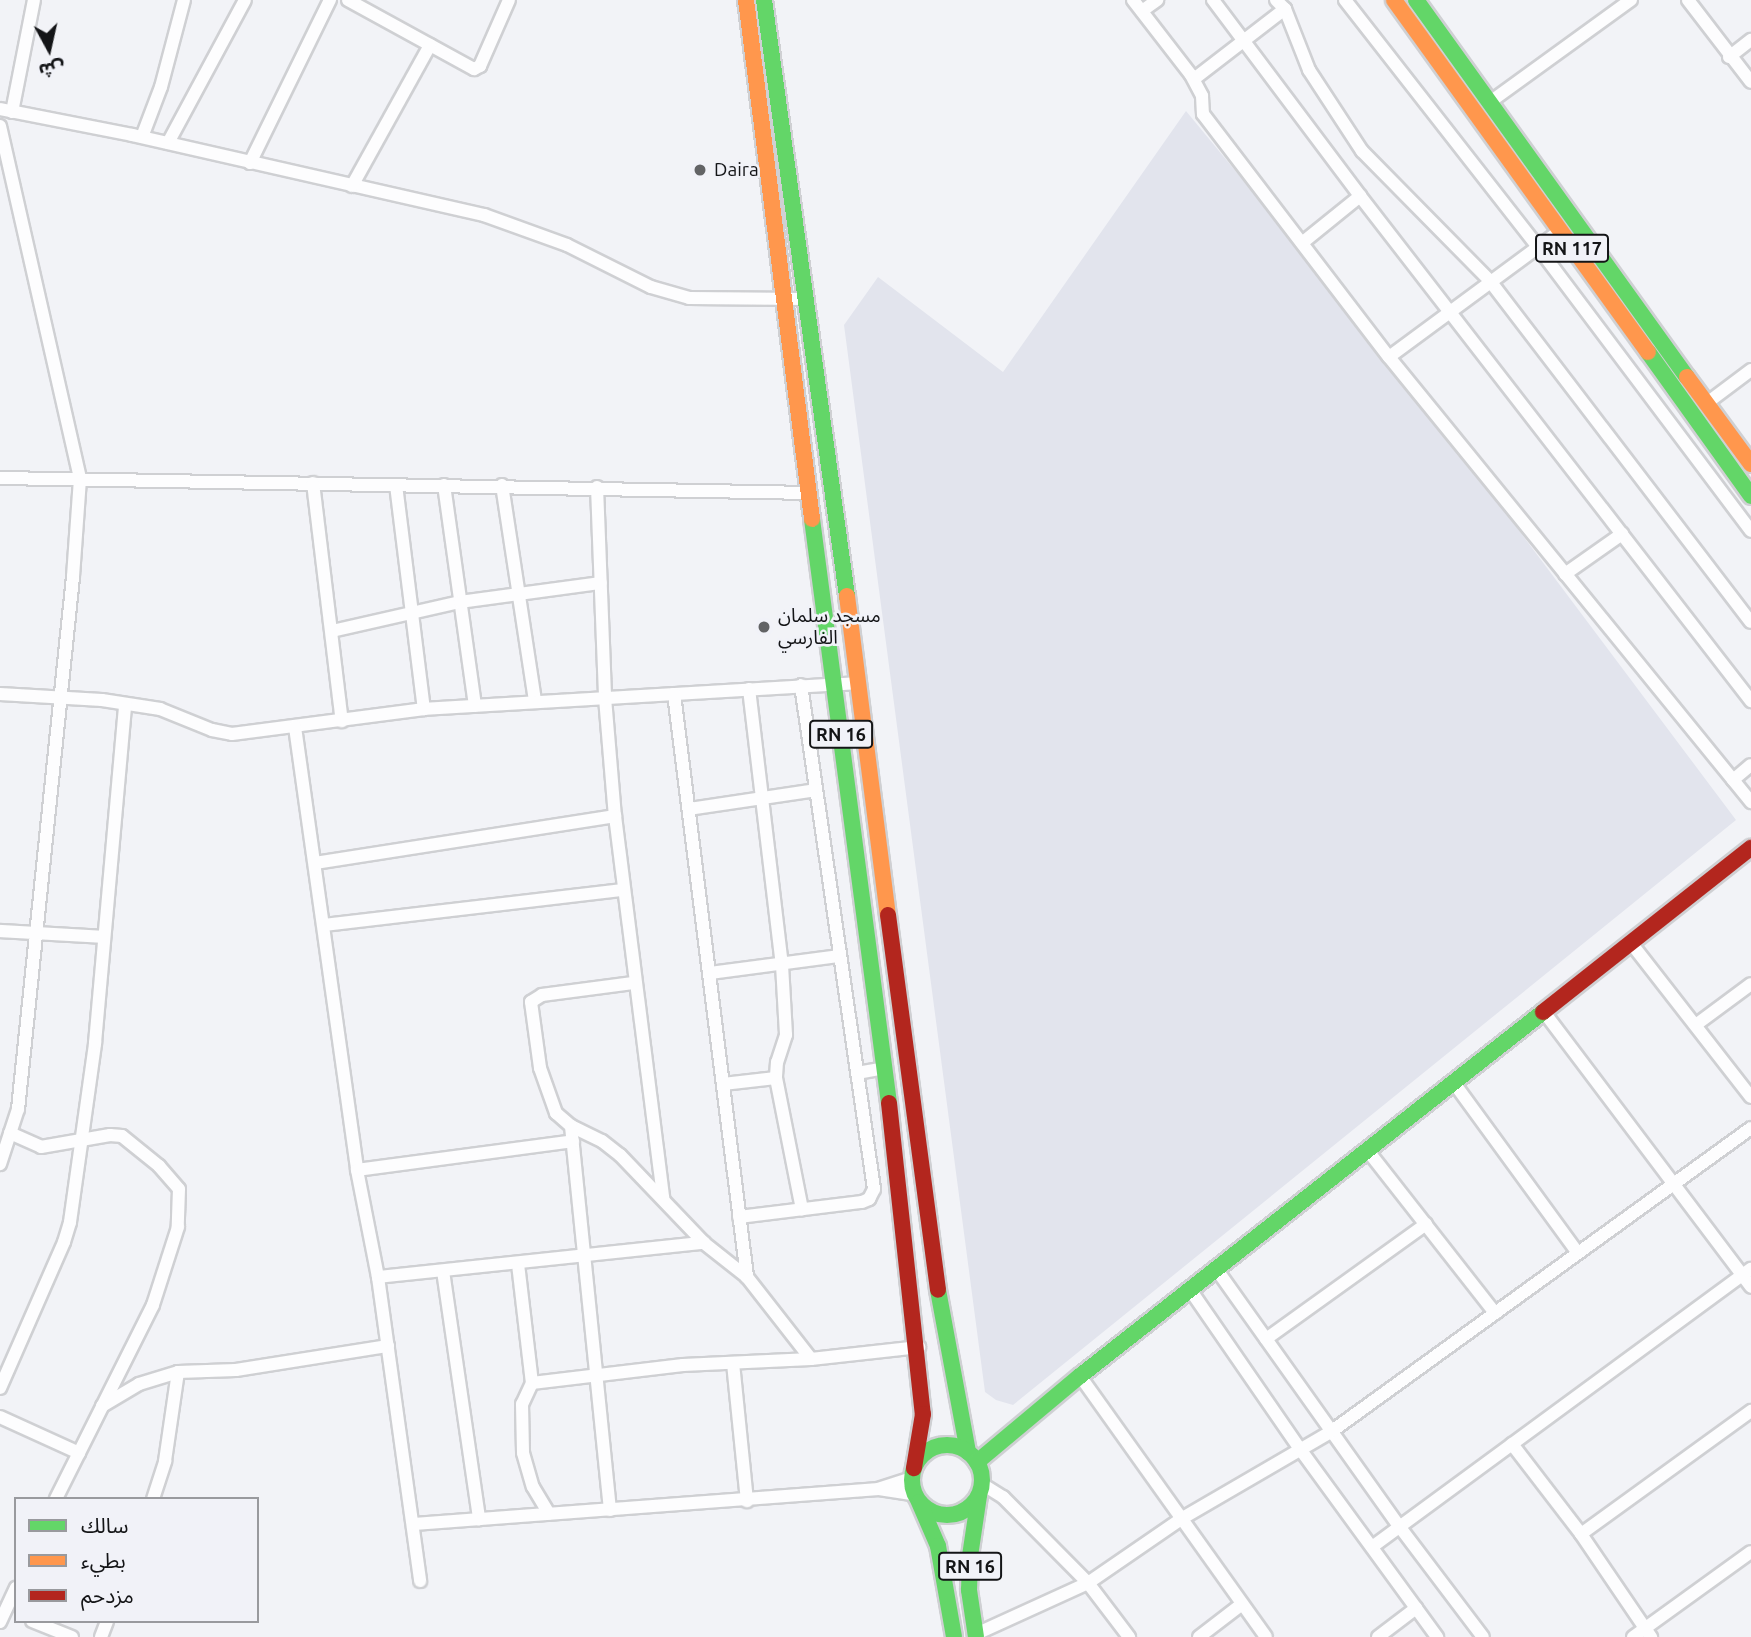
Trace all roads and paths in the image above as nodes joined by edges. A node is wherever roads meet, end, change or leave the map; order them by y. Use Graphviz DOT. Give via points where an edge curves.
graph roads {
  1 [pos="34,0"];
  2 [pos="184,0"];
  3 [pos="244,0"];
  4 [pos="330,0"];
  5 [pos="348,0"];
  6 [pos="509,0"];
  7 [pos="746,0"];
  8 [pos="764,0"];
  9 [pos="1133,0"];
  10 [pos="1157,0"];
  11 [pos="1213,0"];
  12 [pos="1394,0"];
  13 [pos="1416,0"];
  14 [pos="1631,0"];
  15 [pos="1688,0"];
  16 [pos="1351,2"];
  17 [pos="1280,4"];
  18 [pos="1142,11"];
  19 [pos="1244,40"];
  20 [pos="1751,40"];
  21 [pos="430,45"];
  22 [pos="1729,57"];
  23 [pos="1194,79"];
  24 [pos="1751,82"];
  25 [pos="1490,102"];
  26 [pos="6,110"];
  27 [pos="0,126"];
  28 [pos="142,137"];
  29 [pos="168,143"];
  30 [pos="250,163"];
  31 [pos="352,186"];
  32 [pos="1360,196"];
  33 [pos="1560,231"];
  34 [pos="1302,243"];
  35 [pos="1537,246"];
  36 [pos="1490,281"];
  37 [pos="782,297"];
  38 [pos="806,299"];
  39 [pos="1450,311"];
  40 [pos="1389,357"];
  41 [pos="1751,370"];
  42 [pos="1707,403"];
  43 [pos="1751,464"];
  44 [pos="0,478"];
  45 [pos="80,479"];
  46 [pos="313,483"];
  47 [pos="396,485"];
  48 [pos="444,485"];
  49 [pos="502,485"];
  50 [pos="597,487"];
  51 [pos="808,493"];
  52 [pos="1751,496"];
  53 [pos="1751,531"];
  54 [pos="1622,534"];
  55 [pos="1565,574"];
  56 [pos="601,583"];
  57 [pos="518,593"];
  58 [pos="460,602"];
  59 [pos="412,615"];
  60 [pos="1751,622"];
  61 [pos="331,631"];
  62 [pos="834,683"];
  63 [pos="858,683"];
  64 [pos="801,685"];
  65 [pos="749,689"];
  66 [pos="0,694"];
  67 [pos="674,694"];
  68 [pos="61,698"];
  69 [pos="605,698"];
  70 [pos="535,701"];
  71 [pos="1751,701"];
  72 [pos="125,704"];
  73 [pos="475,706"];
  74 [pos="424,709"];
  75 [pos="342,721"];
  76 [pos="295,727"];
  77 [pos="1751,765"];
  78 [pos="1733,780"];
  79 [pos="816,790"];
  80 [pos="762,798"];
  81 [pos="1751,803"];
  82 [pos="689,809"];
  83 [pos="615,816"];
  84 [pos="1751,848"];
  85 [pos="315,863"];
  86 [pos="623,890"];
  87 [pos="324,925"];
  88 [pos="0,931"];
  89 [pos="34,935"];
  90 [pos="104,937"];
  91 [pos="1631,943"];
  92 [pos="840,956"];
  93 [pos="782,965"];
  94 [pos="710,973"];
  95 [pos="633,983"];
  96 [pos="1751,984"];
  97 [pos="1544,1012"];
  98 [pos="1697,1024"];
  99 [pos="885,1068"];
  100 [pos="857,1073"];
  101 [pos="776,1078"];
  102 [pos="1454,1083"];
  103 [pos="723,1084"];
  104 [pos="1751,1097"];
  105 [pos="571,1126"];
  106 [pos="1751,1128"];
  107 [pos="10,1133"];
  108 [pos="82,1139"];
  109 [pos="573,1141"];
  110 [pos="1368,1151"];
  111 [pos="0,1164"];
  112 [pos="358,1170"];
  113 [pos="1672,1184"];
  114 [pos="663,1198"];
  115 [pos="802,1209"];
  116 [pos="739,1217"];
  117 [pos="1426,1224"];
  118 [pos="704,1243"];
  119 [pos="1578,1252"];
  120 [pos="585,1258"];
  121 [pos="518,1264"];
  122 [pos="1217,1270"];
  123 [pos="443,1271"];
  124 [pos="1747,1272"];
  125 [pos="379,1277"];
  126 [pos="747,1277"];
  127 [pos="1751,1287"];
  128 [pos="1191,1291"];
  129 [pos="1495,1313"];
  130 [pos="1266,1339"];
  131 [pos="388,1346"];
  132 [pos="919,1347"];
  133 [pos="811,1359"];
  134 [pos="733,1363"];
  135 [pos="178,1372"];
  136 [pos="598,1374"];
  137 [pos="1080,1376"];
  138 [pos="533,1383"];
  139 [pos="0,1388"];
  140 [pos="101,1407"];
  141 [pos="1751,1411"];
  142 [pos="0,1417"];
  143 [pos="1332,1431"];
  144 [pos="1512,1444"];
  145 [pos="1300,1449"];
  146 [pos="79,1452"];
  147 [pos="973,1457"];
  148 [pos="913,1473"];
  149 [pos="879,1489"];
  150 [pos="980,1490"];
  151 [pos="58,1497"];
  152 [pos="154,1497"];
  153 [pos="917,1498"];
  154 [pos="747,1501"];
  155 [pos="610,1510"];
  156 [pos="549,1514"];
  157 [pos="480,1519"];
  158 [pos="1181,1519"];
  159 [pos="414,1524"];
  160 [pos="1399,1526"];
  161 [pos="1581,1534"];
  162 [pos="1373,1546"];
  163 [pos="1751,1552"];
  164 [pos="420,1581"];
  165 [pos="1088,1583"];
  166 [pos="14,1593"];
  167 [pos="1242,1604"];
  168 [pos="1416,1608"];
  169 [pos="7,1616"];
  170 [pos="37,1623"];
  171 [pos="1648,1633"];
  172 [pos="976,1635"];
  173 [pos="72,1637"];
  174 [pos="954,1637"];
  175 [pos="1129,1637"];
  176 [pos="1199,1637"];
  177 [pos="1266,1637"];
  178 [pos="1378,1637"];
  179 [pos="1437,1637"];
  180 [pos="1483,1637"];
  181 [pos="1633,1637"];
  1 -- 26 [label="street"];
  2 -- 28 [label="street" via="161,87"];
  3 -- 29 [label="street"];
  4 -- 30 [label="street"];
  5 -- 21 [label="street"];
  6 -- 21 [label="street" via="477,69"];
  7 -- 37 [label="main road, RN 16"];
  8 -- 38 [label="main road, RN 16"];
  9 -- 18 [label="street"];
  10 -- 18 [label="street"];
  11 -- 19 [label="street"];
  12 -- 33 [label="main road, RN 117"];
  13 -- 25 [label="main road, RN 117"];
  14 -- 25 [label="street"];
  15 -- 22 [label="street"];
  16 -- 35 [label="street"];
  17 -- 19 [label="street"];
  17 -- 36 [label="street" via="1309,70 1362,151"];
  18 -- 23 [label="street"];
  19 -- 23 [label="street"];
  19 -- 32 [label="street"];
  20 -- 22 [label="street"];
  21 -- 31 [label="street"];
  22 -- 24 [label="street"];
  23 -- 34 [label="street" via="1202,96 1203,114"];
  25 -- 42 [label="main road, RN 117"];
  26 -- 28 [label="street"];
  27 -- 45 [label="street"];
  28 -- 29 [label="street"];
  29 -- 30 [label="street"];
  30 -- 31 [label="street"];
  31 -- 37 [label="street" via="524,227 651,287 689,298"];
  32 -- 34 [label="street"];
  32 -- 39 [label="street"];
  33 -- 35 [label="street"];
  33 -- 52 [label="main road, RN 117"];
  34 -- 40 [label="street"];
  35 -- 36 [label="street"];
  35 -- 53 [label="street"];
  36 -- 39 [label="street"];
  36 -- 60 [label="street"];
  37 -- 38 [label="street"];
  37 -- 51 [label="main road, RN 16"];
  38 -- 63 [label="main road, RN 16"];
  39 -- 40 [label="street"];
  39 -- 54 [label="street"];
  40 -- 55 [label="street"];
  41 -- 42 [label="street"];
  42 -- 43 [label="main road, RN 117"];
  44 -- 45 [label="street"];
  45 -- 46 [label="street"];
  45 -- 68 [label="street"];
  46 -- 47 [label="street"];
  46 -- 61 [label="street"];
  47 -- 48 [label="street"];
  47 -- 59 [label="street"];
  48 -- 49 [label="street"];
  48 -- 58 [label="street"];
  49 -- 50 [label="street"];
  49 -- 57 [label="street"];
  50 -- 51 [label="street"];
  50 -- 56 [label="street"];
  51 -- 62 [label="main road, RN 16"];
  54 -- 55 [label="street"];
  54 -- 71 [label="street"];
  55 -- 78 [label="street"];
  56 -- 57 [label="street"];
  56 -- 69 [label="street"];
  57 -- 58 [label="street"];
  57 -- 70 [label="street"];
  58 -- 59 [label="street"];
  58 -- 73 [label="street"];
  59 -- 61 [label="street"];
  59 -- 74 [label="street"];
  61 -- 75 [label="street"];
  62 -- 63 [label="street"];
  62 -- 64 [label="street"];
  62 -- 99 [label="main road, RN 16"];
  63 -- 147 [label="main road, RN 16" via="945,1337"];
  64 -- 65 [label="street"];
  64 -- 79 [label="street"];
  65 -- 67 [label="street"];
  65 -- 80 [label="street"];
  66 -- 68 [label="street"];
  67 -- 69 [label="street"];
  67 -- 82 [label="street"];
  68 -- 72 [label="street"];
  68 -- 89 [label="street"];
  69 -- 70 [label="street"];
  69 -- 83 [label="street"];
  70 -- 73 [label="street"];
  72 -- 76 [label="street" via="160,709 232,734"];
  72 -- 90 [label="street"];
  73 -- 74 [label="street"];
  74 -- 75 [label="street"];
  75 -- 76 [label="street"];
  76 -- 85 [label="street"];
  77 -- 78 [label="street"];
  78 -- 81 [label="street"];
  79 -- 80 [label="street"];
  79 -- 92 [label="street"];
  80 -- 82 [label="street"];
  80 -- 93 [label="street"];
  82 -- 94 [label="street"];
  83 -- 85 [label="street"];
  83 -- 86 [label="street"];
  84 -- 91 [label="main road"];
  85 -- 87 [label="street"];
  86 -- 87 [label="street"];
  86 -- 95 [label="street"];
  87 -- 112 [label="street"];
  88 -- 89 [label="street"];
  89 -- 90 [label="street"];
  89 -- 107 [label="street" via="18,1110"];
  90 -- 108 [label="street"];
  91 -- 97 [label="main road"];
  91 -- 98 [label="street"];
  92 -- 93 [label="street"];
  92 -- 100 [label="street"];
  93 -- 94 [label="street"];
  93 -- 101 [label="street" via="786,1035"];
  94 -- 103 [label="street"];
  95 -- 105 [label="street" via="542,995 531,1002 546,1092 556,1112"];
  95 -- 114 [label="street"];
  96 -- 98 [label="street"];
  97 -- 102 [label="main road"];
  97 -- 113 [label="street"];
  98 -- 104 [label="street"];
  99 -- 100 [label="street"];
  99 -- 132 [label="main road, RN 16"];
  100 -- 115 [label="street" via="872,1194 862,1202"];
  101 -- 103 [label="street"];
  101 -- 115 [label="street"];
  102 -- 110 [label="main road"];
  102 -- 119 [label="street"];
  103 -- 116 [label="street"];
  105 -- 109 [label="street"];
  105 -- 114 [label="street" via="620,1155"];
  106 -- 113 [label="street"];
  107 -- 108 [label="street" via="41,1147"];
  107 -- 111 [label="street"];
  108 -- 139 [label="street" via="64,1242"];
  108 -- 140 [label="street" via="122,1136 173,1180 180,1209 153,1305"];
  109 -- 112 [label="street"];
  109 -- 120 [label="street"];
  110 -- 117 [label="street"];
  110 -- 122 [label="main road"];
  112 -- 125 [label="street"];
  113 -- 119 [label="street"];
  113 -- 124 [label="street"];
  114 -- 118 [label="street"];
  115 -- 116 [label="street"];
  116 -- 126 [label="street"];
  117 -- 129 [label="street"];
  117 -- 130 [label="street"];
  118 -- 120 [label="street"];
  118 -- 126 [label="street"];
  119 -- 129 [label="street"];
  120 -- 121 [label="street"];
  120 -- 136 [label="street"];
  121 -- 123 [label="street"];
  121 -- 138 [label="street"];
  122 -- 128 [label="main road"];
  122 -- 130 [label="street"];
  123 -- 125 [label="street"];
  123 -- 157 [label="street"];
  124 -- 127 [label="street"];
  124 -- 144 [label="street"];
  125 -- 131 [label="street"];
  126 -- 133 [label="street"];
  128 -- 137 [label="main road"];
  128 -- 145 [label="street"];
  129 -- 143 [label="street"];
  130 -- 143 [label="street"];
  131 -- 135 [label="street" via="236,1370"];
  131 -- 159 [label="street"];
  132 -- 133 [label="street"];
  132 -- 148 [label="main road, RN 16" via="923,1414"];
  133 -- 134 [label="street"];
  134 -- 136 [label="street"];
  134 -- 154 [label="street"];
  135 -- 140 [label="street" via="139,1384"];
  135 -- 152 [label="street" via="165,1461"];
  136 -- 138 [label="street"];
  136 -- 155 [label="street"];
  137 -- 147 [label="main road"];
  137 -- 158 [label="street"];
  138 -- 156 [label="street" via="522,1404 523,1453 533,1487"];
  140 -- 146 [label="street"];
  141 -- 161 [label="street"];
  142 -- 146 [label="street"];
  143 -- 145 [label="street"];
  143 -- 160 [label="street"];
  144 -- 160 [label="street"];
  144 -- 161 [label="street"];
  145 -- 158 [label="street"];
  145 -- 162 [label="street"];
  146 -- 151 [label="street"];
  147 -- 148 [label="main road" via="944,1445 932,1448 922,1455"];
  147 -- 150 [label="main road"];
  148 -- 149 [label="street"];
  148 -- 153 [label="main road"];
  149 -- 153 [label="street"];
  149 -- 154 [label="street"];
  150 -- 153 [label="main road" via="972,1505 950,1515 938,1514"];
  150 -- 165 [label="street" via="1003,1497"];
  150 -- 172 [label="main road, RN 16" via="969,1590"];
  153 -- 174 [label="main road, RN 16" via="938,1546"];
  154 -- 155 [label="street"];
  155 -- 156 [label="street"];
  156 -- 157 [label="street"];
  157 -- 159 [label="street"];
  158 -- 165 [label="street"];
  158 -- 167 [label="street"];
  159 -- 164 [label="street"];
  160 -- 162 [label="street"];
  160 -- 180 [label="street"];
  161 -- 171 [label="street"];
  162 -- 168 [label="street"];
  163 -- 171 [label="street"];
  165 -- 172 [label="street"];
  165 -- 175 [label="street"];
  166 -- 169 [label="street"];
  167 -- 176 [label="street"];
  167 -- 177 [label="street"];
  168 -- 178 [label="street"];
  168 -- 179 [label="street"];
  170 -- 173 [label="street"];
  171 -- 181 [label="street"];
}
